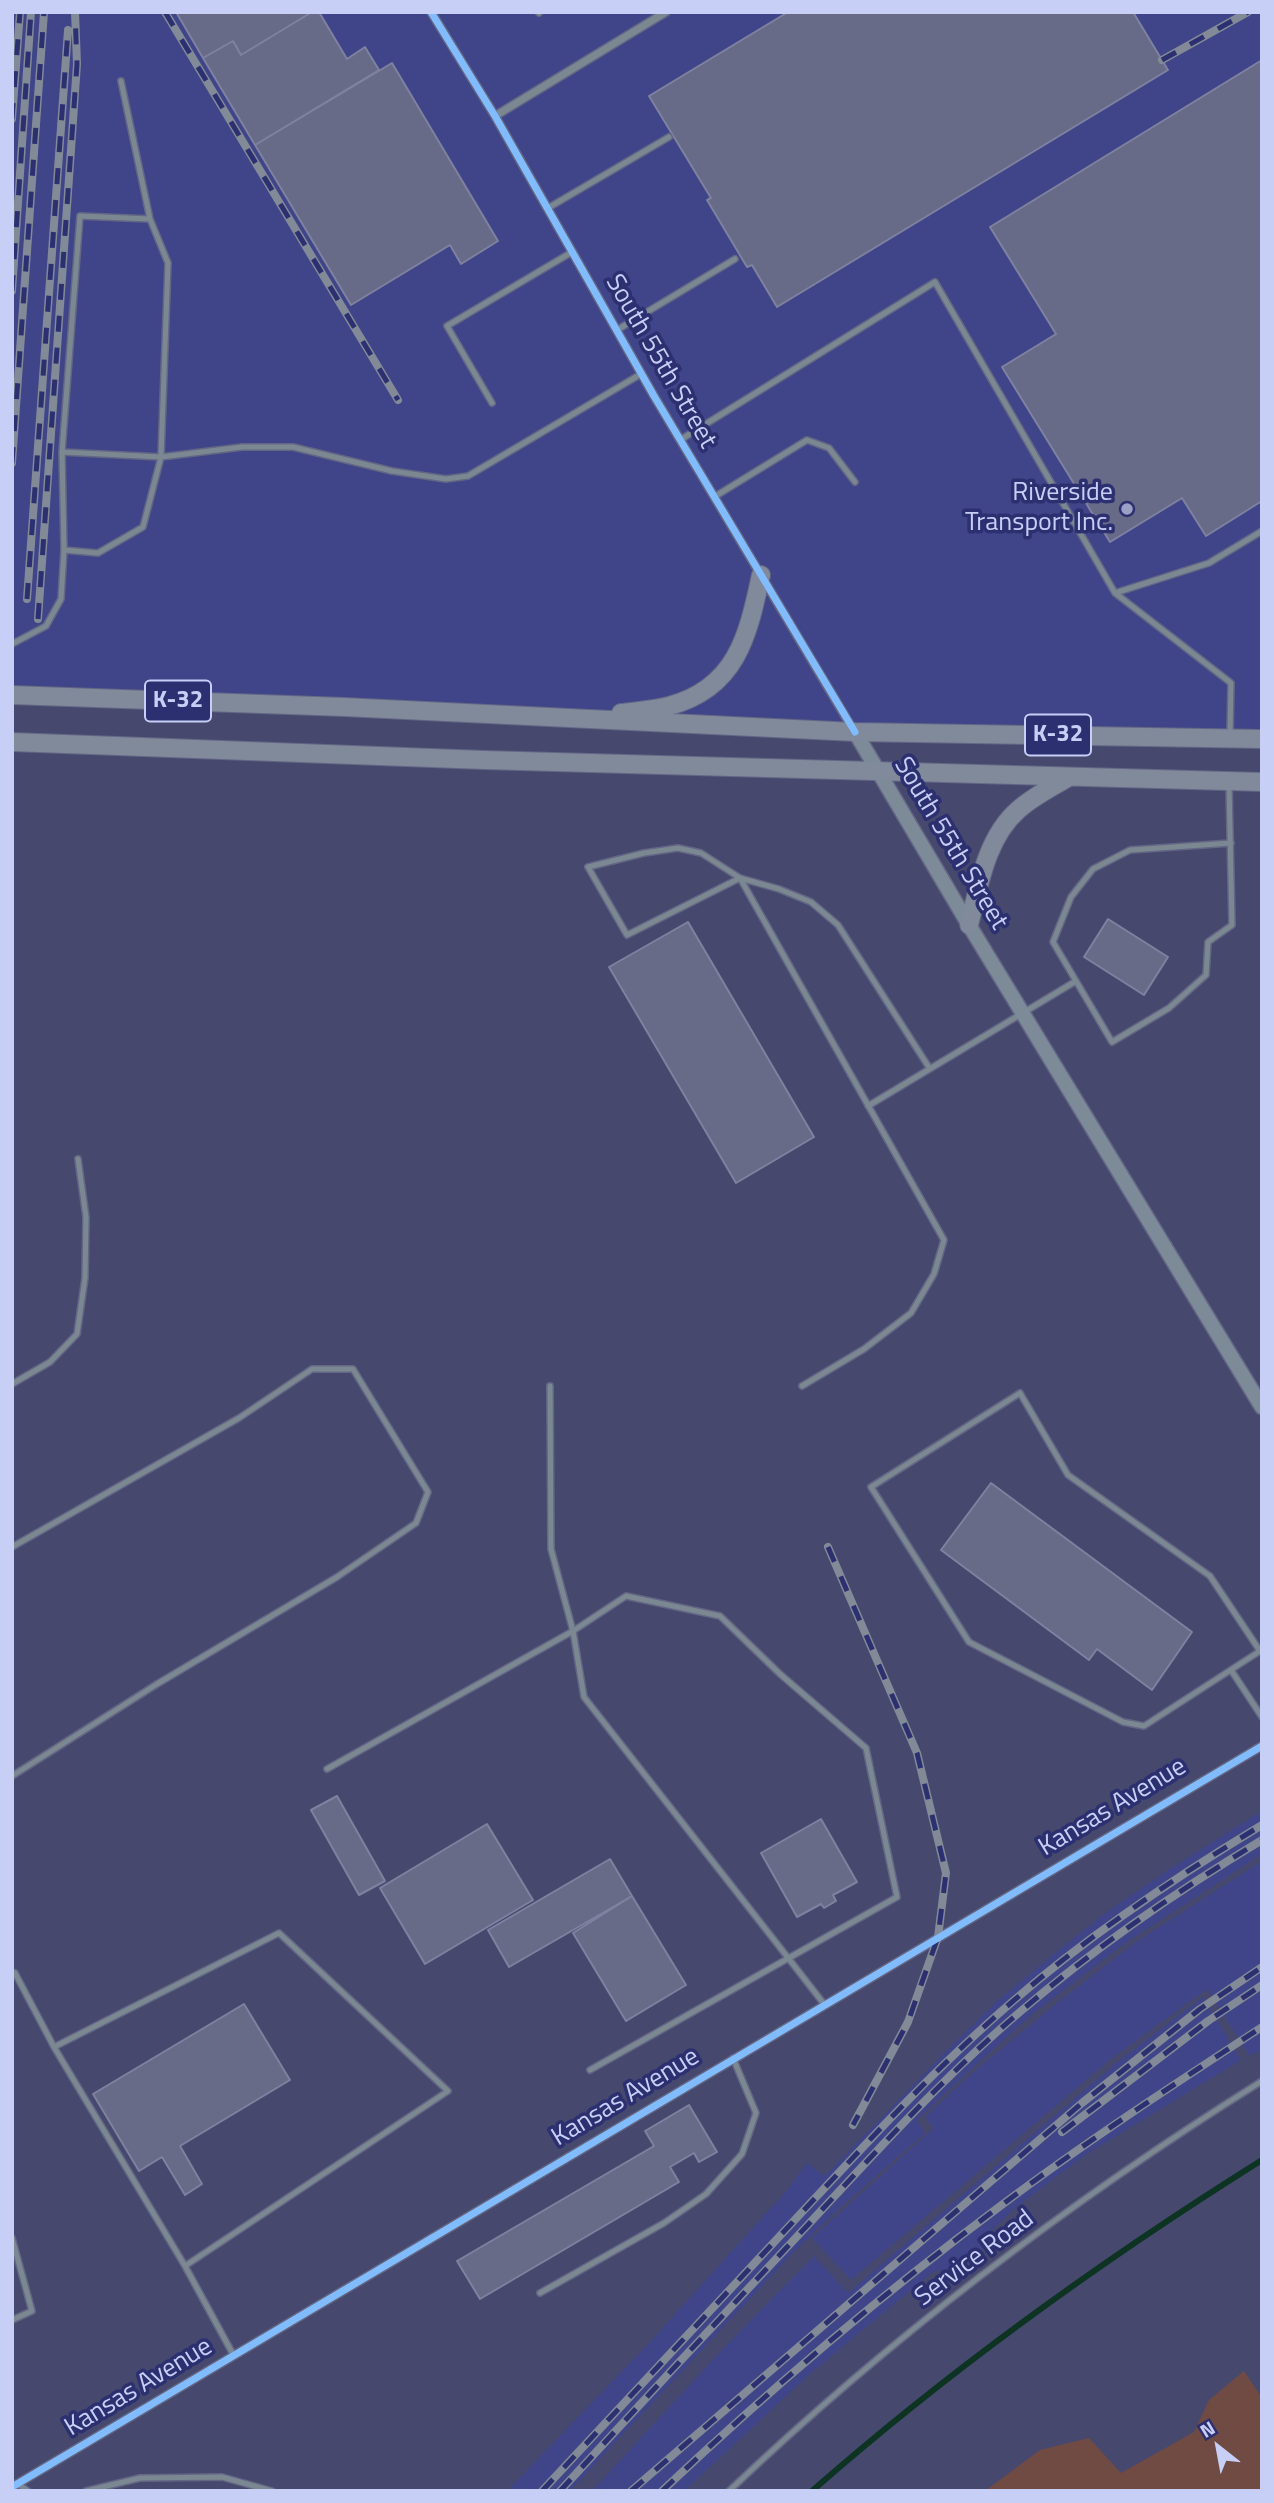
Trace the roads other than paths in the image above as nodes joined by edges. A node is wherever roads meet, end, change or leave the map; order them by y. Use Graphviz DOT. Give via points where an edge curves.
graph roads {
  1 [pos="431,12"];
  2 [pos="666,12"];
  3 [pos="121,81"];
  4 [pos="495,116"];
  5 [pos="669,137"];
  6 [pos="548,208"];
  7 [pos="150,219"];
  8 [pos="572,252"];
  9 [pos="735,259"];
  10 [pos="617,330"];
  11 [pos="641,374"];
  12 [pos="492,403"];
  13 [pos="680,440"];
  14 [pos="62,452"];
  15 [pos="161,457"];
  16 [pos="855,482"];
  17 [pos="714,497"];
  18 [pos="1262,531"];
  19 [pos="64,550"];
  20 [pos="761,575"];
  21 [pos="1115,593"];
  22 [pos="12,644"];
  23 [pos="12,695"];
  24 [pos="581,719"];
  25 [pos="855,732"];
  26 [pos="1230,738"];
  27 [pos="1262,739"];
  28 [pos="12,742"];
  29 [pos="879,773"];
  30 [pos="1069,777"];
  31 [pos="1229,782"];
  32 [pos="1262,782"];
  33 [pos="1231,843"];
  34 [pos="740,878"];
  35 [pos="969,925"];
  36 [pos="1076,981"];
  37 [pos="1023,1013"];
  38 [pos="930,1069"];
  39 [pos="869,1106"];
  40 [pos="78,1159"];
  41 [pos="12,1384"];
  42 [pos="550,1386"];
  43 [pos="802,1387"];
  44 [pos="1262,1407"];
  45 [pos="12,1547"];
  46 [pos="573,1631"];
  47 [pos="1231,1670"];
  48 [pos="1262,1717"];
  49 [pos="1262,1746"];
  50 [pos="327,1769"];
  51 [pos="12,1776"];
  52 [pos="789,1959"];
  53 [pos="13,1971"];
  54 [pos="824,2004"];
  55 [pos="54,2047"];
  56 [pos="733,2058"];
  57 [pos="590,2070"];
  58 [pos="1262,2081"];
  59 [pos="12,2238"];
  60 [pos="184,2266"];
  61 [pos="540,2293"];
  62 [pos="12,2320"];
  63 [pos="234,2356"];
  64 [pos="15,2486"];
  65 [pos="28,2491"];
  66 [pos="86,2491"];
  67 [pos="272,2491"];
  68 [pos="729,2491"];
  1 -- 4 [label="street, South 55th Street"];
  2 -- 4 [label="street"];
  3 -- 7 [label="lane"];
  4 -- 6 [label="street, South 55th Street"];
  5 -- 6 [label="lane"];
  6 -- 8 [label="street, South 55th Street"];
  7 -- 14 [label="lane" via="80,216"];
  7 -- 15 [label="lane" via="168,263"];
  8 -- 10 [label="street, South 55th Street"];
  8 -- 12 [label="lane" via="447,326"];
  9 -- 10 [label="lane"];
  10 -- 11 [label="street, South 55th Street"];
  11 -- 13 [label="street, South 55th Street"];
  11 -- 15 [label="lane" via="468,476 446,479 392,471 293,447 242,447"];
  13 -- 17 [label="street, South 55th Street"];
  13 -- 21 [label="lane" via="935,282"];
  14 -- 15 [label="lane"];
  14 -- 19 [label="lane"];
  15 -- 19 [label="lane" via="143,527 98,553"];
  16 -- 17 [label="lane" via="830,448 807,440"];
  17 -- 20 [label="street, South 55th Street"];
  18 -- 21 [label="lane" via="1209,564"];
  19 -- 22 [label="lane" via="61,599 46,626"];
  20 -- 24 [label="main road" via="750,625 733,663 707,690 670,706"];
  20 -- 25 [label="street, South 55th Street"];
  21 -- 26 [label="lane" via="1231,683"];
  23 -- 24 [label="main road, K-32"];
  24 -- 25 [label="main road, K-32"];
  25 -- 26 [label="main road, K-32"];
  25 -- 29 [label="main road, South 55th Street"];
  26 -- 27 [label="main road, K-32"];
  28 -- 29 [label="main road, K-32"];
  29 -- 30 [label="main road, K-32"];
  29 -- 35 [label="main road, South 55th Street"];
  30 -- 31 [label="main road, K-32"];
  30 -- 35 [label="main road" via="1018,810 999,833"];
  31 -- 32 [label="main road, K-32"];
  31 -- 33 [label="lane"];
  33 -- 36 [label="lane" via="1130,850 1093,869 1071,897 1053,942"];
  33 -- 36 [label="lane" via="1232,925 1208,942 1206,975 1169,1008 1112,1042"];
  34 -- 34 [label="lane" via="627,935 588,867 678,848 701,853"];
  34 -- 38 [label="lane" via="811,902 838,925"];
  34 -- 39 [label="lane"];
  35 -- 37 [label="main road, South 55th Street"];
  36 -- 37 [label="lane"];
  37 -- 38 [label="lane"];
  37 -- 44 [label="main road, South 55th Street"];
  38 -- 39 [label="lane"];
  39 -- 43 [label="lane" via="944,1240 934,1274 911,1313"];
  40 -- 41 [label="lane" via="86,1217 85,1278 77,1334 50,1362"];
  42 -- 46 [label="lane" via="551,1549"];
  45 -- 51 [label="lane" via="239,1418 312,1369 353,1369 428,1492 416,1523 337,1577"];
  46 -- 50 [label="lane"];
  46 -- 52 [label="lane" via="584,1697"];
  46 -- 52 [label="lane" via="626,1596 720,1616 866,1748 897,1896"];
  47 -- 47 [label="lane" via="1260,1651 1210,1576 1069,1475 1020,1393 871,1487 969,1642 1123,1722 1144,1726"];
  47 -- 48 [label="lane"];
  49 -- 54 [label="street, Kansas Avenue"];
  52 -- 54 [label="lane"];
  52 -- 57 [label="lane"];
  53 -- 55 [label="lane"];
  54 -- 56 [label="street, Kansas Avenue"];
  55 -- 60 [label="lane"];
  55 -- 60 [label="lane" via="279,1933 448,2091"];
  56 -- 61 [label="lane" via="756,2113 742,2154 706,2194"];
  56 -- 63 [label="street, Kansas Avenue"];
  58 -- 68 [label="lane, Service Road" via="1090,2196 955,2297 856,2377"];
  59 -- 62 [label="lane" via="32,2311"];
  60 -- 63 [label="lane"];
  63 -- 64 [label="street, Kansas Avenue"];
  64 -- 65 [label="lane"];
  66 -- 67 [label="lane" via="140,2478 208,2477"];
}
